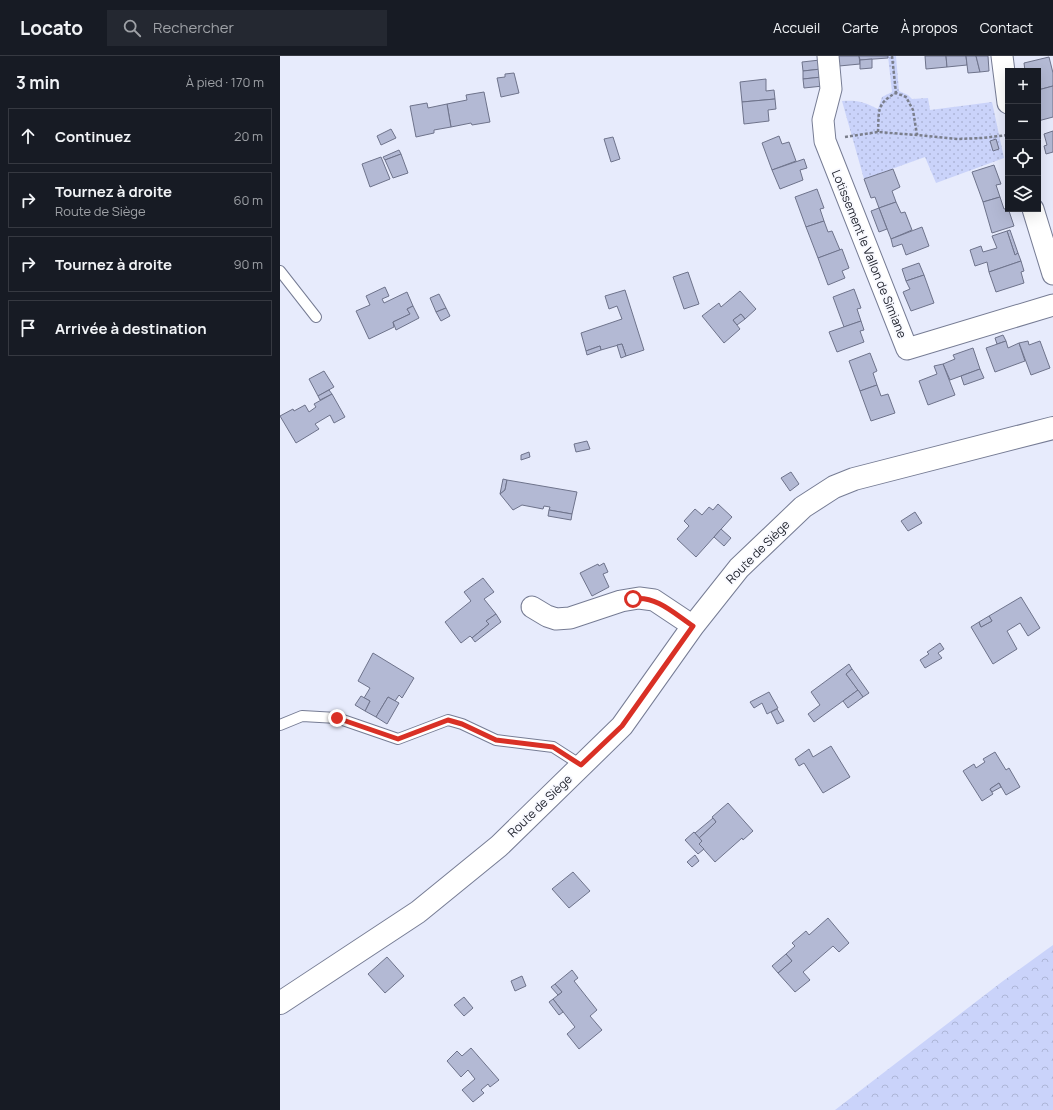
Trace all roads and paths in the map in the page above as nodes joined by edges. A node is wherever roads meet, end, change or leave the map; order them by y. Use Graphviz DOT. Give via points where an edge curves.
graph roads {
  1 [pos="828,56"];
  2 [pos="892,56"];
  3 [pos="1002,56"];
  4 [pos="1005,80"];
  5 [pos="896,93"];
  6 [pos="878,132"];
  7 [pos="917,135"];
  8 [pos="1005,135"];
  9 [pos="825,141"];
  10 [pos="1034,212"];
  11 [pos="280,271"];
  12 [pos="1053,274"];
  13 [pos="1053,305"];
  14 [pos="316,317"];
  15 [pos="1053,428"];
  16 [pos="532,607"];
  17 [pos="693,626"];
  18 [pos="280,725"];
  19 [pos="581,765"];
  20 [pos="280,1003"];
  1 -- 9 [label="street, Lotissement le Vallon de Simiane" via="831,89 824,120"];
  2 -- 5 [label="path"];
  3 -- 4 [label="street"];
  5 -- 6 [label="path" via="886,98 880,108"];
  5 -- 7 [label="path" via="906,97 913,110"];
  6 -- 7 [label="path"];
  6 -- 9 [label="path"];
  7 -- 8 [label="path" via="958,139"];
  9 -- 13 [label="street, Lotissement le Vallon de Simiane" via="907,349"];
  10 -- 12 [label="street"];
  11 -- 14 [label="lane"];
  15 -- 17 [label="street, Route de Siège" via="854,479 834,487 804,507 739,568"];
  16 -- 17 [label="street" via="556,619 570,618 621,601 639,598 654,600"];
  17 -- 19 [label="street, Route de Siège" via="622,726"];
  18 -- 19 [label="lane" via="302,716 337,718 398,739 448,720 496,740 553,747"];
  19 -- 20 [label="street, Route de Siège" via="499,846 418,912"];
}
